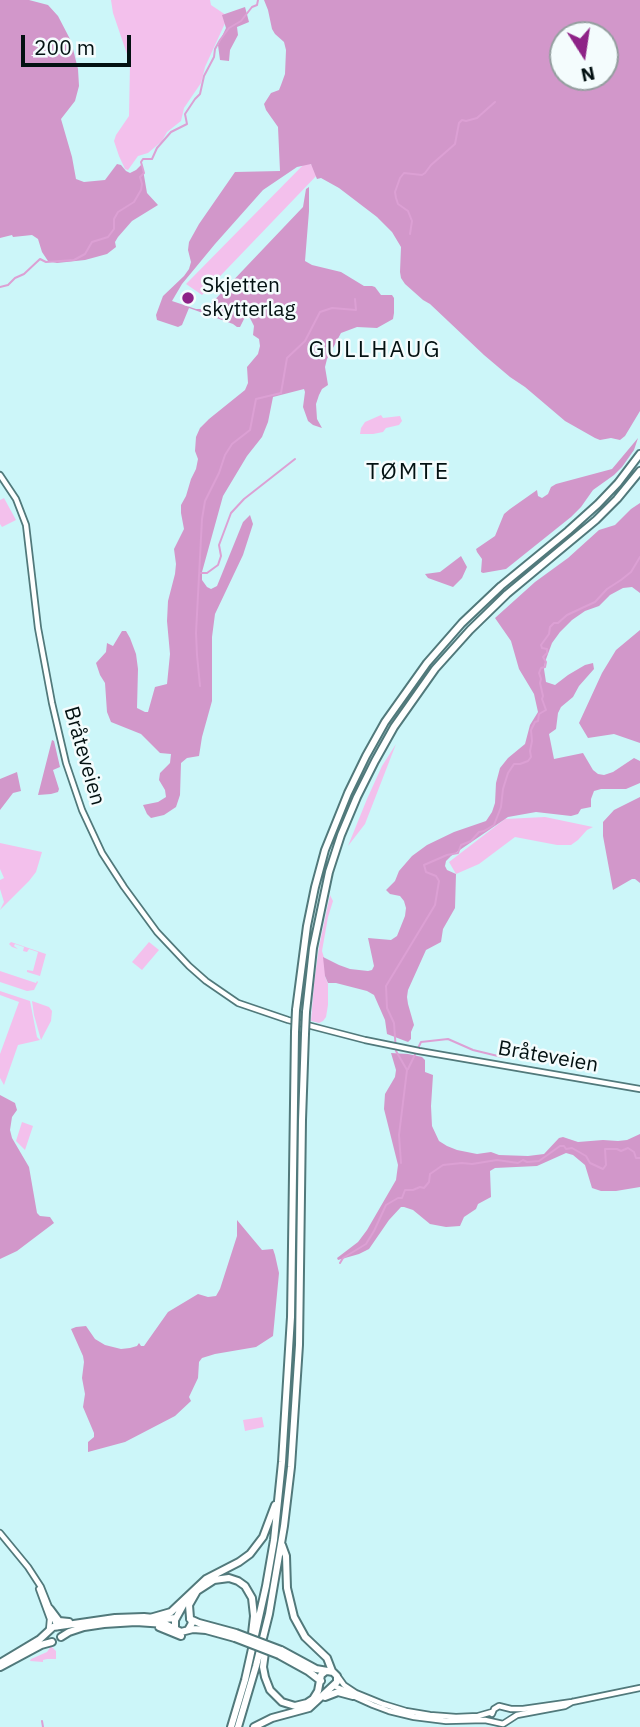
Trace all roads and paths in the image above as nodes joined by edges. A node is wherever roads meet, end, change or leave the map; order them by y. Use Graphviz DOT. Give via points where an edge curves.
graph roads {
  1 [pos="640,454"];
  2 [pos="640,471"];
  3 [pos="0,475"];
  4 [pos="640,1089"];
  5 [pos="279,1488"];
  6 [pos="0,1533"];
  7 [pos="281,1543"];
  8 [pos="36,1578"];
  9 [pos="193,1590"];
  10 [pos="50,1609"];
  11 [pos="177,1617"];
  12 [pos="190,1618"];
  13 [pos="147,1620"];
  14 [pos="82,1622"];
  15 [pos="267,1625"];
  16 [pos="175,1628"];
  17 [pos="53,1629"];
  18 [pos="188,1630"];
  19 [pos="206,1630"];
  20 [pos="235,1635"];
  21 [pos="61,1637"];
  22 [pos="52,1642"];
  23 [pos="280,1652"];
  24 [pos="0,1665"];
  25 [pos="332,1673"];
  26 [pos="245,1680"];
  27 [pos="321,1682"];
  28 [pos="333,1687"];
  29 [pos="640,1688"];
  30 [pos="353,1696"];
  31 [pos="320,1699"];
  32 [pos="572,1702"];
  33 [pos="507,1709"];
  34 [pos="492,1712"];
  35 [pos="509,1719"];
  36 [pos="494,1721"];
  37 [pos="231,1727"];
  38 [pos="238,1727"];
  39 [pos="254,1727"];
  1 -- 5 [label="highway, bridge" via="598,504 500,586 427,663 385,722 356,775 325,850 307,926 296,1010 291,1317"];
  2 -- 7 [label="highway, bridge" via="605,511 470,629 424,684 361,788 335,853 316,929 304,1034 297,1377"];
  3 -- 4 [label="main road, Bråteveien" via="26,525 38,628 55,716 89,827 114,872 163,939 198,974 238,1003 307,1025 401,1048"];
  5 -- 9 [label="highway" via="254,1550"];
  5 -- 26 [label="highway" via="266,1586"];
  6 -- 8 [label="main road"];
  7 -- 15 [label="highway"];
  7 -- 25 [label="highway" via="296,1622 309,1643 327,1658"];
  8 -- 10 [label="main road"];
  8 -- 17 [label="main road"];
  9 -- 11 [label="highway"];
  9 -- 13 [label="highway" via="171,1612"];
  10 -- 14 [label="highway" via="62,1622"];
  10 -- 17 [label="main road"];
  11 -- 12 [label="highway"];
  11 -- 13 [label="highway"];
  11 -- 16 [label="highway"];
  12 -- 18 [label="highway"];
  12 -- 20 [label="highway"];
  12 -- 26 [label="highway" via="192,1598 211,1581 229,1578 248,1590 254,1616"];
  13 -- 14 [label="highway"];
  13 -- 16 [label="highway"];
  13 -- 19 [label="highway" via="182,1636"];
  13 -- 21 [label="highway" via="91,1626"];
  14 -- 17 [label="highway"];
  15 -- 27 [label="highway" via="264,1672 275,1697 295,1706 304,1704 315,1697"];
  15 -- 38 [label="highway"];
  16 -- 18 [label="highway"];
  17 -- 21 [label="highway" via="61,1631"];
  17 -- 22 [label="highway"];
  17 -- 24 [label="highway"];
  18 -- 19 [label="highway"];
  19 -- 20 [label="highway"];
  20 -- 23 [label="highway, bridge"];
  21 -- 22 [label="highway"];
  22 -- 24 [label="highway"];
  23 -- 25 [label="highway"];
  23 -- 27 [label="highway"];
  25 -- 27 [label="highway" via="321,1675"];
  25 -- 28 [label="highway" via="337,1682"];
  25 -- 34 [label="main road" via="356,1693 406,1711 456,1717"];
  26 -- 37 [label="highway"];
  27 -- 28 [label="highway"];
  28 -- 30 [label="main road"];
  28 -- 31 [label="highway"];
  29 -- 32 [label="main road"];
  30 -- 31 [label="highway" via="336,1692"];
  30 -- 36 [label="main road" via="421,1718"];
  31 -- 39 [label="highway" via="306,1709"];
  32 -- 33 [label="main road"];
  32 -- 35 [label="main road"];
  33 -- 34 [label="main road" via="499,1706"];
  33 -- 35 [label="main road"];
  34 -- 36 [label="main road"];
  35 -- 36 [label="main road" via="503,1724"];
}
